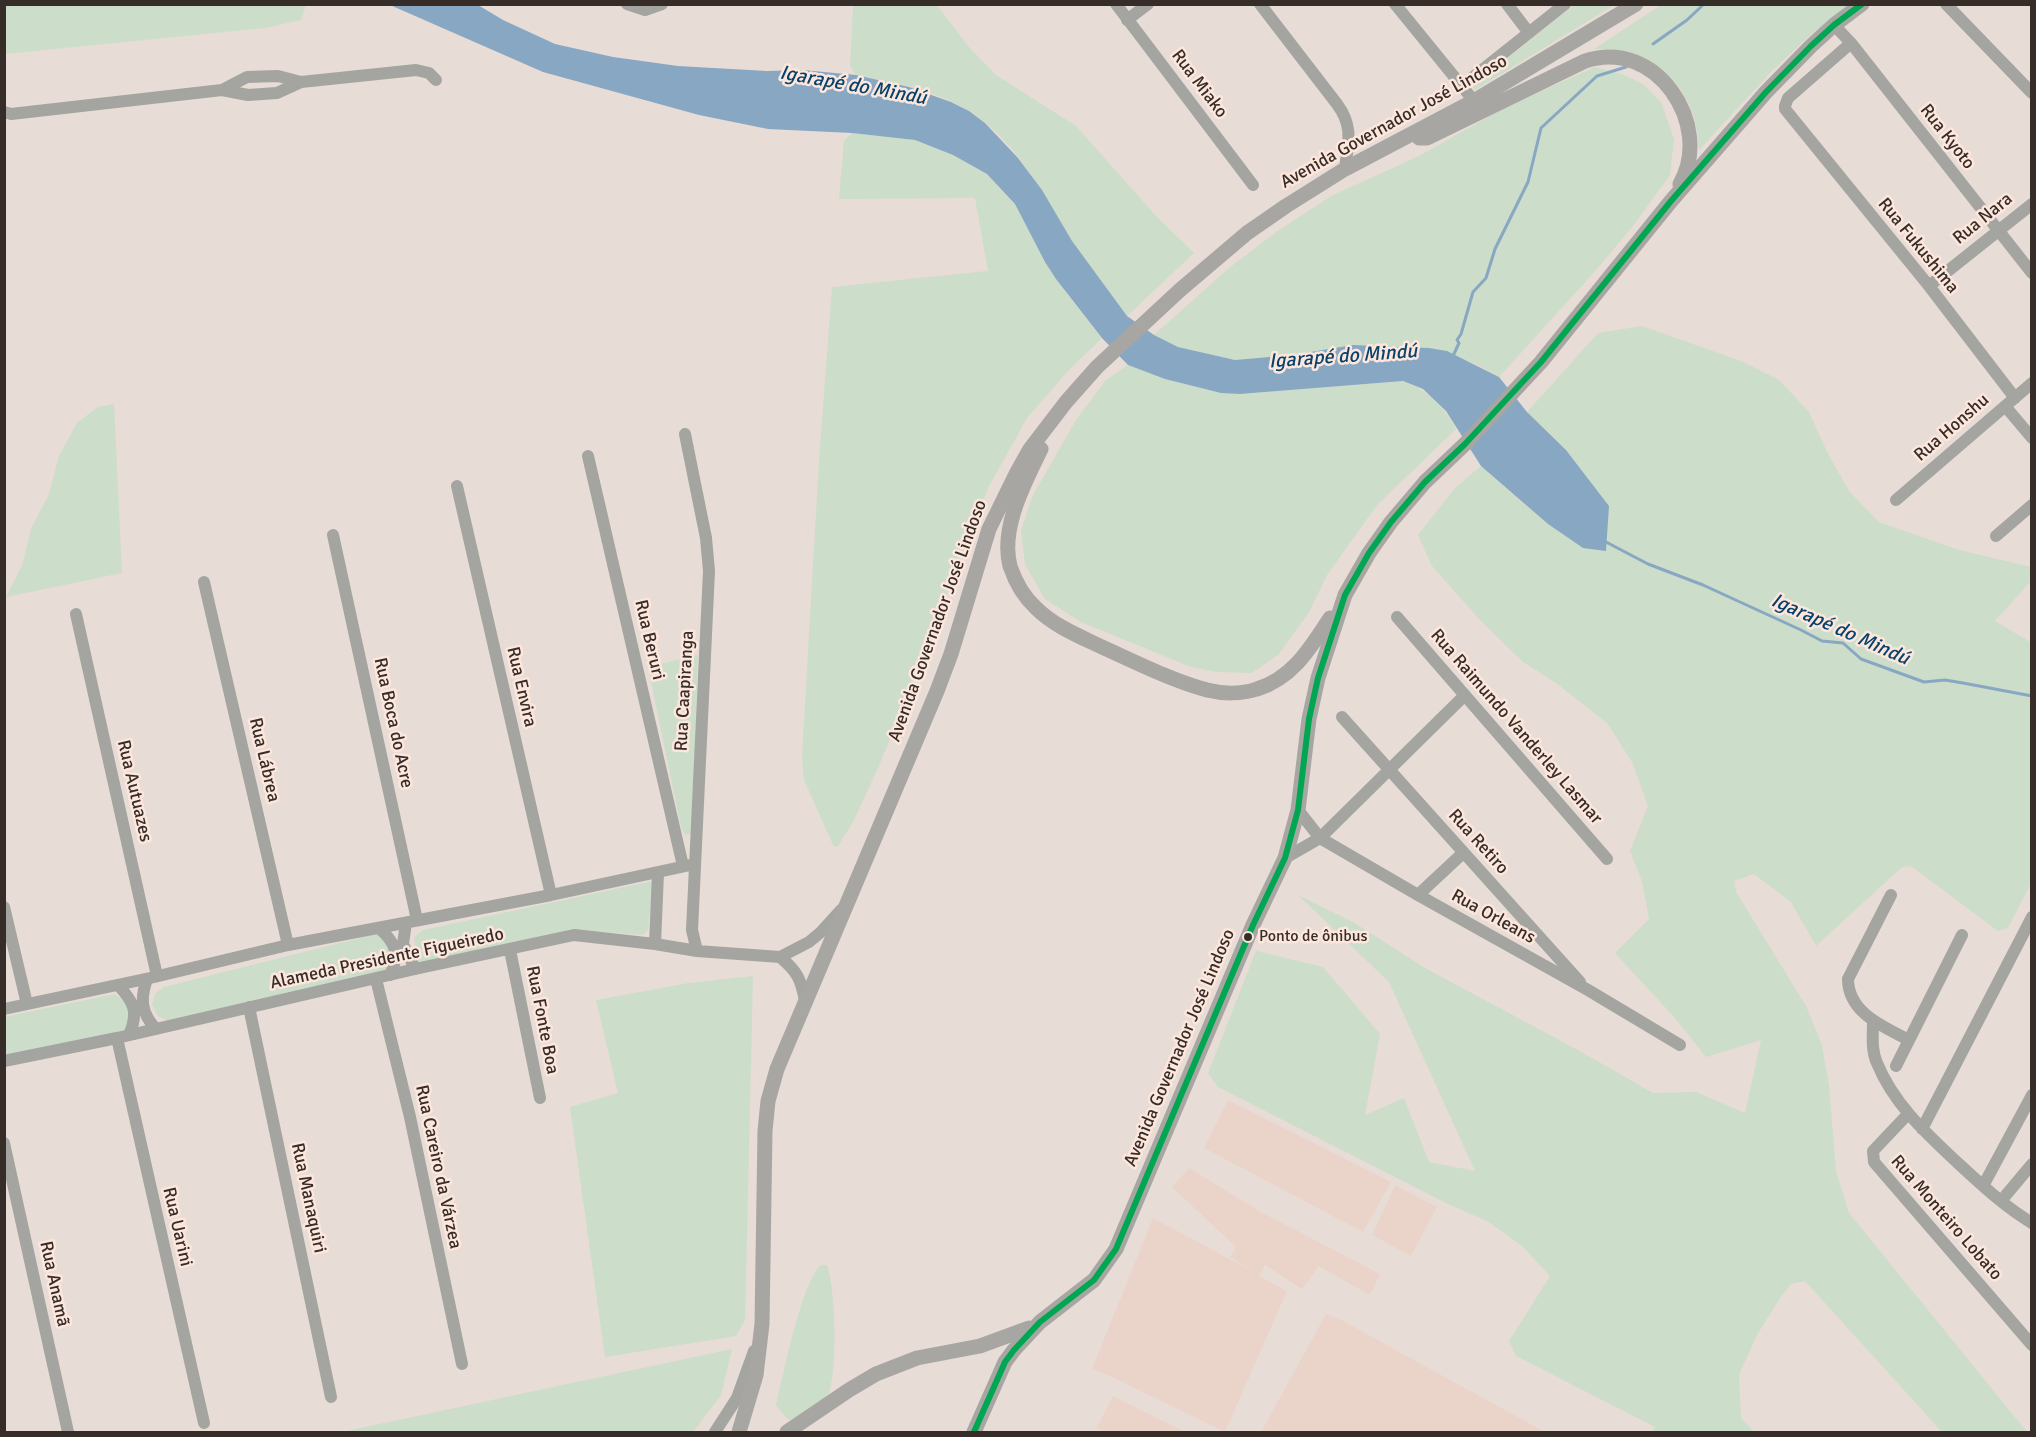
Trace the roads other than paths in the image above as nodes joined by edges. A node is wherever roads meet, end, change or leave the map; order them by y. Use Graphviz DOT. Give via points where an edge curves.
graph roads {
  1 [pos="627,4"];
  2 [pos="662,4"];
  3 [pos="1116,4"];
  4 [pos="1148,4"];
  5 [pos="1260,4"];
  6 [pos="1395,4"];
  7 [pos="1507,4"];
  8 [pos="1565,4"];
  9 [pos="1636,4"];
  10 [pos="1862,4"];
  11 [pos="1950,6"];
  12 [pos="1127,20"];
  13 [pos="1834,25"];
  14 [pos="1529,33"];
  15 [pos="1851,43"];
  16 [pos="436,80"];
  17 [pos="301,82"];
  18 [pos="1462,86"];
  19 [pos="222,90"];
  20 [pos="2031,93"];
  21 [pos="1474,100"];
  22 [pos="7,114"];
  23 [pos="1404,138"];
  24 [pos="1345,169"];
  25 [pos="1253,185"];
  26 [pos="1671,201"];
  27 [pos="2031,204"];
  28 [pos="1997,230"];
  29 [pos="2031,273"];
  30 [pos="1929,286"];
  31 [pos="2031,383"];
  32 [pos="2015,398"];
  33 [pos="1065,402"];
  34 [pos="2005,406"];
  35 [pos="685,434"];
  36 [pos="2031,438"];
  37 [pos="588,456"];
  38 [pos="457,486"];
  39 [pos="1896,500"];
  40 [pos="2031,505"];
  41 [pos="333,535"];
  42 [pos="1996,536"];
  43 [pos="204,582"];
  44 [pos="1345,595"];
  45 [pos="76,614"];
  46 [pos="1397,617"];
  47 [pos="1465,695"];
  48 [pos="1342,717"];
  49 [pos="1389,770"];
  50 [pos="1298,810"];
  51 [pos="1320,838"];
  52 [pos="1463,853"];
  53 [pos="1285,858"];
  54 [pos="1607,860"];
  55 [pos="689,865"];
  56 [pos="658,873"];
  57 [pos="550,895"];
  58 [pos="1418,895"];
  59 [pos="1891,895"];
  60 [pos="846,906"];
  61 [pos="4,907"];
  62 [pos="2031,917"];
  63 [pos="411,921"];
  64 [pos="379,928"];
  65 [pos="692,930"];
  66 [pos="1962,935"];
  67 [pos="658,944"];
  68 [pos="288,945"];
  69 [pos="510,950"];
  70 [pos="697,951"];
  71 [pos="780,957"];
  72 [pos="414,969"];
  73 [pos="390,975"];
  74 [pos="152,978"];
  75 [pos="376,979"];
  76 [pos="118,985"];
  77 [pos="1588,990"];
  78 [pos="805,1001"];
  79 [pos="27,1004"];
  80 [pos="249,1007"];
  81 [pos="4,1009"];
  82 [pos="1872,1022"];
  83 [pos="156,1029"];
  84 [pos="123,1036"];
  85 [pos="1909,1040"];
  86 [pos="1680,1045"];
  87 [pos="4,1061"];
  88 [pos="1896,1066"];
  89 [pos="2031,1095"];
  90 [pos="540,1098"];
  91 [pos="1908,1114"];
  92 [pos="1922,1129"];
  93 [pos="4,1143"];
  94 [pos="2031,1164"];
  95 [pos="1983,1186"];
  96 [pos="2001,1201"];
  97 [pos="2031,1223"];
  98 [pos="1040,1322"];
  99 [pos="762,1324"];
  100 [pos="2031,1345"];
  101 [pos="462,1364"];
  102 [pos="331,1397"];
  103 [pos="204,1423"];
  104 [pos="68,1432"];
  105 [pos="714,1432"];
  106 [pos="739,1432"];
  107 [pos="787,1432"];
  108 [pos="974,1432"];
  1 -- 2 [label="street" via="645,9"];
  3 -- 12 [label="street, Rua Miako"];
  4 -- 12 [label="street"];
  5 -- 24 [label="street" via="1347,119"];
  6 -- 18 [label="street"];
  7 -- 14 [label="street"];
  8 -- 14 [label="street"];
  9 -- 21 [label="main road, Avenida Governador José Lindoso"];
  10 -- 13 [label="main road, Avenida Governador José Lindoso"];
  11 -- 20 [label="street"];
  12 -- 25 [label="street, Rua Miako"];
  13 -- 15 [label="street, Rua Kyoto"];
  13 -- 26 [label="main road, Avenida Governador José Lindoso" via="1766,92"];
  14 -- 18 [label="street"];
  15 -- 28 [label="street, Rua Kyoto"];
  15 -- 30 [label="street, Rua Fukushima" via="1788,98 1785,109"];
  16 -- 17 [label="street" via="416,70"];
  17 -- 19 [label="street" via="277,93 248,95"];
  17 -- 19 [label="street" via="278,76 244,78"];
  18 -- 21 [label="street"];
  19 -- 22 [label="street"];
  21 -- 23 [label="main road, Avenida Governador José Lindoso"];
  23 -- 24 [label="main road, Avenida Governador José Lindoso"];
  23 -- 26 [label="main road" via="1427,138 1585,62 1622,57 1658,76 1681,105 1689,129 1689,154"];
  24 -- 33 [label="main road, Avenida Governador José Lindoso" via="1247,233 1096,367"];
  26 -- 44 [label="main road, Avenida Governador José Lindoso" via="1541,362 1390,522"];
  27 -- 28 [label="street, Rua Nara"];
  28 -- 29 [label="street, Rua Kyoto"];
  28 -- 30 [label="street, Rua Nara"];
  30 -- 32 [label="street, Rua Fukushima"];
  31 -- 32 [label="street, Rua Honshu"];
  32 -- 34 [label="street, Rua Honshu"];
  33 -- 44 [label="main road" via="1014,508 1009,540 1010,564 1020,589 1053,622 1144,667 1207,690 1242,692 1274,681 1294,667"];
  33 -- 60 [label="main road, Avenida Governador José Lindoso" via="1030,449 989,529 947,664"];
  34 -- 36 [label="street"];
  34 -- 39 [label="street, Rua Honshu"];
  35 -- 55 [label="street, Rua Caapiranga" via="709,571"];
  37 -- 55 [label="street, Rua Beruri"];
  38 -- 57 [label="street, Rua Envira"];
  40 -- 42 [label="street"];
  41 -- 63 [label="street, Rua Boca do Acre"];
  43 -- 68 [label="street, Rua Lábrea"];
  44 -- 50 [label="main road, Avenida Governador José Lindoso" via="1309,719"];
  45 -- 74 [label="street, Rua Autuazes"];
  46 -- 47 [label="street, Rua Raimundo Vanderley Lasmar"];
  47 -- 49 [label="street"];
  47 -- 54 [label="street, Rua Raimundo Vanderley Lasmar"];
  48 -- 49 [label="street, Rua Retiro"];
  49 -- 51 [label="street"];
  49 -- 52 [label="street, Rua Retiro"];
  50 -- 51 [label="street, Rua Orleans"];
  50 -- 53 [label="main road, Avenida Governador José Lindoso"];
  51 -- 53 [label="street"];
  51 -- 58 [label="street, Rua Orleans"];
  52 -- 58 [label="street"];
  52 -- 77 [label="street, Rua Retiro"];
  53 -- 98 [label="main road, Avenida Governador José Lindoso" via="1116,1249 1094,1280"];
  55 -- 56 [label="street, Alameda Presidente Figueiredo"];
  55 -- 65 [label="street, Rua Caapiranga"];
  56 -- 57 [label="street, Alameda Presidente Figueiredo"];
  56 -- 67 [label="street"];
  57 -- 63 [label="street, Alameda Presidente Figueiredo"];
  58 -- 77 [label="street, Rua Orleans"];
  59 -- 82 [label="street" via="1848,979 1854,1000"];
  60 -- 71 [label="street" via="821,932"];
  60 -- 78 [label="main road, Avenida Governador José Lindoso"];
  61 -- 79 [label="street"];
  62 -- 92 [label="street"];
  63 -- 64 [label="street, Alameda Presidente Figueiredo"];
  63 -- 72 [label="street, Rua Boca do Acre" via="402,936"];
  64 -- 68 [label="street, Alameda Presidente Figueiredo"];
  64 -- 73 [label="street" via="390,939 396,954"];
  65 -- 67 [label="street" via="677,944"];
  65 -- 70 [label="street, Rua Caapiranga"];
  66 -- 85 [label="street"];
  67 -- 69 [label="street, Alameda Presidente Figueiredo" via="580,934"];
  67 -- 70 [label="street, Alameda Presidente Figueiredo"];
  68 -- 74 [label="street, Alameda Presidente Figueiredo"];
  69 -- 72 [label="street, Alameda Presidente Figueiredo"];
  69 -- 90 [label="street, Rua Fonte Boa"];
  70 -- 71 [label="street, Alameda Presidente Figueiredo"];
  71 -- 78 [label="street" via="792,966 802,982"];
  72 -- 73 [label="street, Alameda Presidente Figueiredo"];
  73 -- 75 [label="street, Alameda Presidente Figueiredo"];
  74 -- 76 [label="street, Alameda Presidente Figueiredo"];
  74 -- 83 [label="street" via="143,991 142,1007"];
  75 -- 80 [label="street, Alameda Presidente Figueiredo"];
  75 -- 101 [label="street, Rua Careiro da Várzea"];
  76 -- 79 [label="street, Alameda Presidente Figueiredo"];
  76 -- 84 [label="street, Rua Uarini" via="131,1001 135,1015"];
  77 -- 86 [label="street, Rua Orleans"];
  78 -- 99 [label="main road, Avenida Governador José Lindoso" via="768,1101"];
  79 -- 81 [label="street, Alameda Presidente Figueiredo"];
  80 -- 83 [label="street, Alameda Presidente Figueiredo"];
  80 -- 102 [label="street, Rua Manaquiri"];
  82 -- 85 [label="street"];
  82 -- 91 [label="street" via="1876,1062"];
  83 -- 84 [label="street, Alameda Presidente Figueiredo"];
  84 -- 87 [label="street, Alameda Presidente Figueiredo"];
  84 -- 103 [label="street, Rua Uarini"];
  85 -- 88 [label="street"];
  89 -- 95 [label="street"];
  91 -- 92 [label="street"];
  91 -- 100 [label="street, Rua Monteiro Lobato" via="1873,1151 1874,1162"];
  92 -- 95 [label="street"];
  93 -- 104 [label="street, Rua Anamã"];
  94 -- 96 [label="street"];
  95 -- 96 [label="street"];
  96 -- 97 [label="street"];
  98 -- 107 [label="main road" via="980,1346 918,1358 876,1374"];
  98 -- 108 [label="main road, Avenida Governador José Lindoso" via="1005,1362"];
  99 -- 105 [label="street" via="737,1398"];
  99 -- 106 [label="main road, Avenida Governador José Lindoso" via="756,1375"];
}
